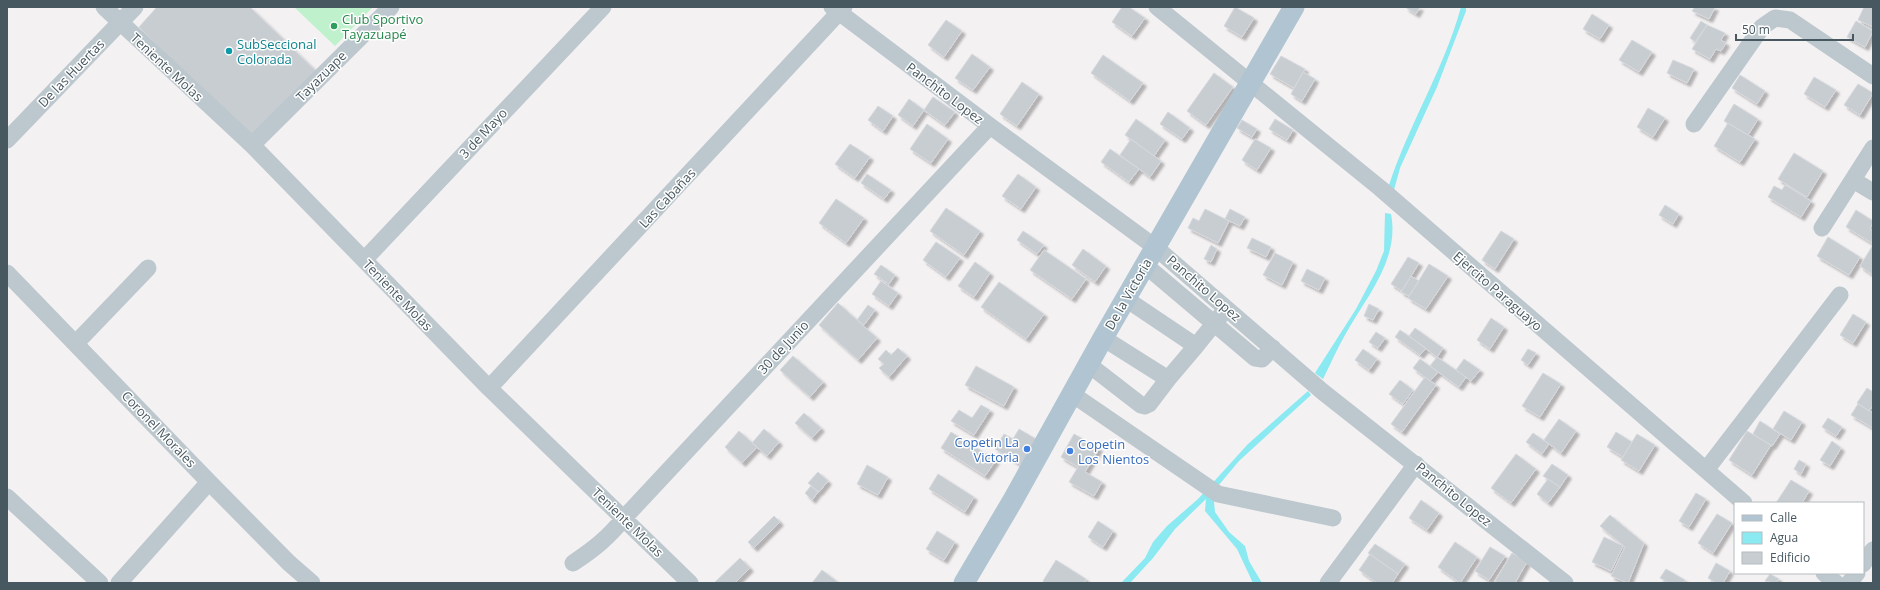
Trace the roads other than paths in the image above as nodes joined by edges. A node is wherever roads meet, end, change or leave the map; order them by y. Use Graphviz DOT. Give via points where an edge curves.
graph roads {
  1 [pos="104,7"];
  2 [pos="135,7"];
  3 [pos="390,7"];
  4 [pos="603,7"];
  5 [pos="1157,7"];
  6 [pos="1294,7"];
  7 [pos="839,9"];
  8 [pos="119,22"];
  9 [pos="1873,76"];
  10 [pos="1250,81"];
  11 [pos="1694,124"];
  12 [pos="990,126"];
  13 [pos="7,140"];
  14 [pos="252,145"];
  15 [pos="1873,148"];
  16 [pos="1853,180"];
  17 [pos="1873,192"];
  18 [pos="1822,228"];
  19 [pos="1155,247"];
  20 [pos="364,260"];
  21 [pos="1145,265"];
  22 [pos="148,268"];
  23 [pos="7,274"];
  24 [pos="1840,295"];
  25 [pos="1126,299"];
  26 [pos="1226,308"];
  27 [pos="1214,323"];
  28 [pos="1103,338"];
  29 [pos="76,343"];
  30 [pos="1196,346"];
  31 [pos="1273,348"];
  32 [pos="1088,364"];
  33 [pos="1168,379"];
  34 [pos="489,388"];
  35 [pos="1072,394"];
  36 [pos="1416,464"];
  37 [pos="1706,470"];
  38 [pos="209,482"];
  39 [pos="7,497"];
  40 [pos="1743,502"];
  41 [pos="624,518"];
  42 [pos="1333,518"];
  43 [pos="1873,550"];
  44 [pos="573,563"];
  45 [pos="1864,563"];
  46 [pos="1825,574"];
  47 [pos="1855,574"];
  48 [pos="1559,581"];
  49 [pos="100,583"];
  50 [pos="119,583"];
  51 [pos="312,583"];
  52 [pos="690,583"];
  53 [pos="964,583"];
  54 [pos="1328,583"];
  55 [pos="1836,583"];
  56 [pos="1849,583"];
  1 -- 8 [label="street, Teniente Molas"];
  2 -- 8 [label="street, De las Huertas"];
  3 -- 14 [label="street, Tayazuape"];
  4 -- 20 [label="street, 3 de Mayo"];
  5 -- 10 [label="street, Ejercito Paraguayo"];
  6 -- 10 [label="main road, De la Victoria"];
  7 -- 12 [label="street, Panchito Lopez"];
  7 -- 34 [label="street, Las Cabañas"];
  8 -- 13 [label="street, De las Huertas"];
  8 -- 14 [label="street, Teniente Molas"];
  9 -- 11 [label="street" via="1790,20 1775,18 1762,27"];
  10 -- 19 [label="main road, De la Victoria"];
  10 -- 37 [label="street, Ejercito Paraguayo" via="1380,188"];
  12 -- 19 [label="street, Panchito Lopez"];
  12 -- 41 [label="street, 30 de Junio"];
  14 -- 20 [label="street, Teniente Molas"];
  15 -- 16 [label="street"];
  16 -- 17 [label="street"];
  16 -- 18 [label="street"];
  19 -- 21 [label="main road, De la Victoria"];
  19 -- 26 [label="street, Panchito Lopez"];
  20 -- 34 [label="street, Teniente Molas"];
  21 -- 25 [label="main road, De la Victoria"];
  21 -- 27 [label="street"];
  22 -- 29 [label="street"];
  23 -- 29 [label="street, Coronel Morales"];
  24 -- 37 [label="street"];
  25 -- 28 [label="main road, De la Victoria"];
  25 -- 30 [label="street"];
  26 -- 27 [label="street"];
  26 -- 31 [label="street, Panchito Lopez"];
  27 -- 30 [label="street"];
  27 -- 31 [label="street" via="1259,360"];
  28 -- 32 [label="main road, De la Victoria"];
  28 -- 33 [label="street"];
  29 -- 38 [label="street, Coronel Morales"];
  30 -- 33 [label="street"];
  31 -- 36 [label="street, Panchito Lopez" via="1323,392"];
  32 -- 33 [label="street" via="1145,406"];
  32 -- 35 [label="main road, De la Victoria"];
  34 -- 41 [label="street, Teniente Molas"];
  35 -- 42 [label="street" via="1218,494"];
  35 -- 53 [label="main road, De la Victoria"];
  36 -- 48 [label="street, Panchito Lopez"];
  36 -- 54 [label="street"];
  37 -- 40 [label="street, Ejercito Paraguayo"];
  38 -- 50 [label="street"];
  38 -- 51 [label="street, Coronel Morales"];
  39 -- 49 [label="street"];
  41 -- 44 [label="street, 30 de Junio" via="601,544"];
  41 -- 52 [label="street, Teniente Molas"];
  43 -- 45 [label="street"];
  46 -- 55 [label="street"];
  47 -- 56 [label="street"];
}
